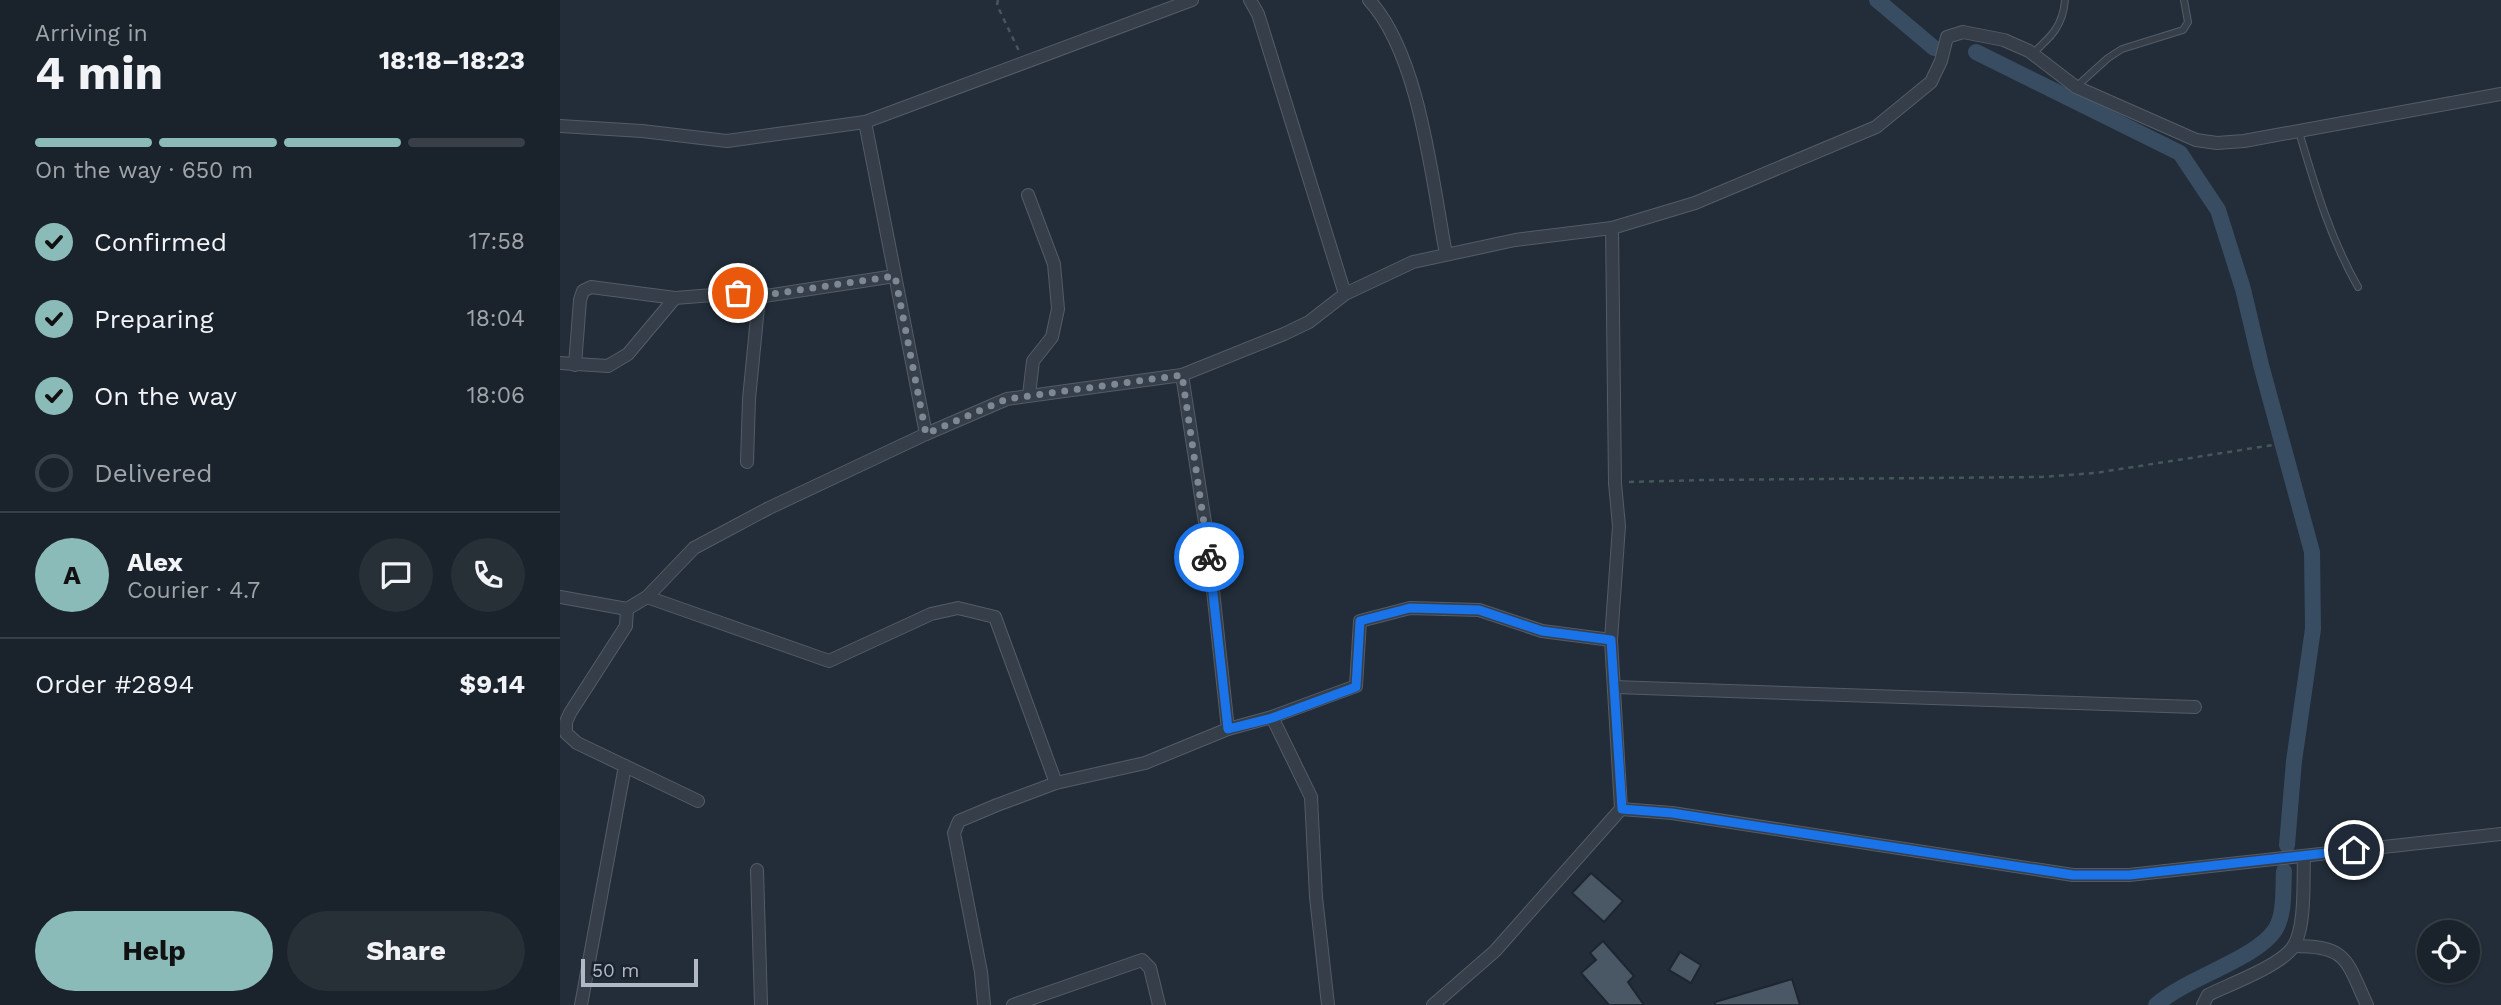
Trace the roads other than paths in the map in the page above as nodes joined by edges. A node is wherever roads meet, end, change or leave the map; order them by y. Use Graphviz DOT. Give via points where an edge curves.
graph roads {
  1 [pos="1192,0"];
  2 [pos="1250,0"];
  3 [pos="1369,0"];
  4 [pos="2065,0"];
  5 [pos="2184,0"];
  6 [pos="2032,54"];
  7 [pos="2076,88"];
  8 [pos="2501,94"];
  9 [pos="865,122"];
  10 [pos="560,126"];
  11 [pos="2299,132"];
  12 [pos="1028,195"];
  13 [pos="1612,228"];
  14 [pos="1446,254"];
  15 [pos="895,276"];
  16 [pos="2358,287"];
  17 [pos="1345,294"];
  18 [pos="758,296"];
  19 [pos="676,298"];
  20 [pos="560,363"];
  21 [pos="575,365"];
  22 [pos="1182,375"];
  23 [pos="1029,395"];
  24 [pos="926,434"];
  25 [pos="747,462"];
  26 [pos="560,597"];
  27 [pos="647,597"];
  28 [pos="626,609"];
  29 [pos="1611,640"];
  30 [pos="1614,687"];
  31 [pos="2195,706"];
  32 [pos="1272,718"];
  33 [pos="1228,729"];
  34 [pos="625,766"];
  35 [pos="1056,783"];
  36 [pos="698,801"];
  37 [pos="1622,809"];
  38 [pos="2501,834"];
  39 [pos="2304,856"];
  40 [pos="757,870"];
  41 [pos="2294,946"];
  42 [pos="581,1005"];
  43 [pos="761,1005"];
  44 [pos="984,1005"];
  45 [pos="1013,1005"];
  46 [pos="1159,1005"];
  47 [pos="1328,1005"];
  48 [pos="1433,1005"];
  49 [pos="2203,1005"];
  50 [pos="2367,1005"];
  1 -- 9 [label="street"];
  2 -- 17 [label="street"];
  3 -- 14 [label="street" via="1389,29 1416,97"];
  4 -- 6 [label="lane" via="2060,25"];
  5 -- 7 [label="lane" via="2188,22 2183,30 2122,49"];
  6 -- 7 [label="street"];
  6 -- 13 [label="street" via="2004,40 1953,34 1947,37 1931,82 1876,127 1695,203"];
  7 -- 11 [label="street" via="2196,140 2244,141"];
  8 -- 11 [label="street"];
  9 -- 10 [label="street" via="727,141"];
  9 -- 15 [label="street"];
  11 -- 16 [label="lane" via="2319,202"];
  12 -- 23 [label="street" via="1054,264 1058,309 1052,337 1033,361"];
  13 -- 14 [label="street"];
  13 -- 29 [label="street" via="1619,526"];
  14 -- 17 [label="street" via="1413,262"];
  15 -- 18 [label="street"];
  15 -- 24 [label="street"];
  17 -- 22 [label="street" via="1284,334"];
  18 -- 19 [label="street"];
  18 -- 25 [label="street"];
  19 -- 21 [label="street" via="628,354 608,366"];
  19 -- 21 [label="street" via="591,287 583,291"];
  20 -- 21 [label="street"];
  22 -- 23 [label="street"];
  22 -- 33 [label="street" via="1207,535"];
  23 -- 24 [label="street" via="1007,399"];
  24 -- 27 [label="street" via="694,548"];
  26 -- 28 [label="street"];
  27 -- 28 [label="street"];
  27 -- 35 [label="street" via="829,661 931,614 958,608 995,617"];
  28 -- 34 [label="street" via="626,626 566,722 566,733 577,743"];
  29 -- 30 [label="street"];
  29 -- 32 [label="street" via="1542,631 1479,610 1410,608 1360,621 1356,687"];
  30 -- 31 [label="street"];
  30 -- 37 [label="street"];
  32 -- 33 [label="street"];
  32 -- 47 [label="street" via="1311,797"];
  33 -- 35 [label="street" via="1145,763"];
  34 -- 36 [label="street"];
  34 -- 42 [label="street"];
  35 -- 44 [label="street" via="959,821 954,833"];
  37 -- 39 [label="street" via="2073,875 2129,875"];
  37 -- 48 [label="street" via="1495,951"];
  38 -- 39 [label="street"];
  39 -- 41 [label="street" via="2300,930"];
  40 -- 43 [label="street"];
  41 -- 49 [label="street" via="2281,959 2208,995"];
  41 -- 50 [label="street" via="2320,946 2338,954"];
  45 -- 46 [label="street" via="1142,960 1150,968"];
}
